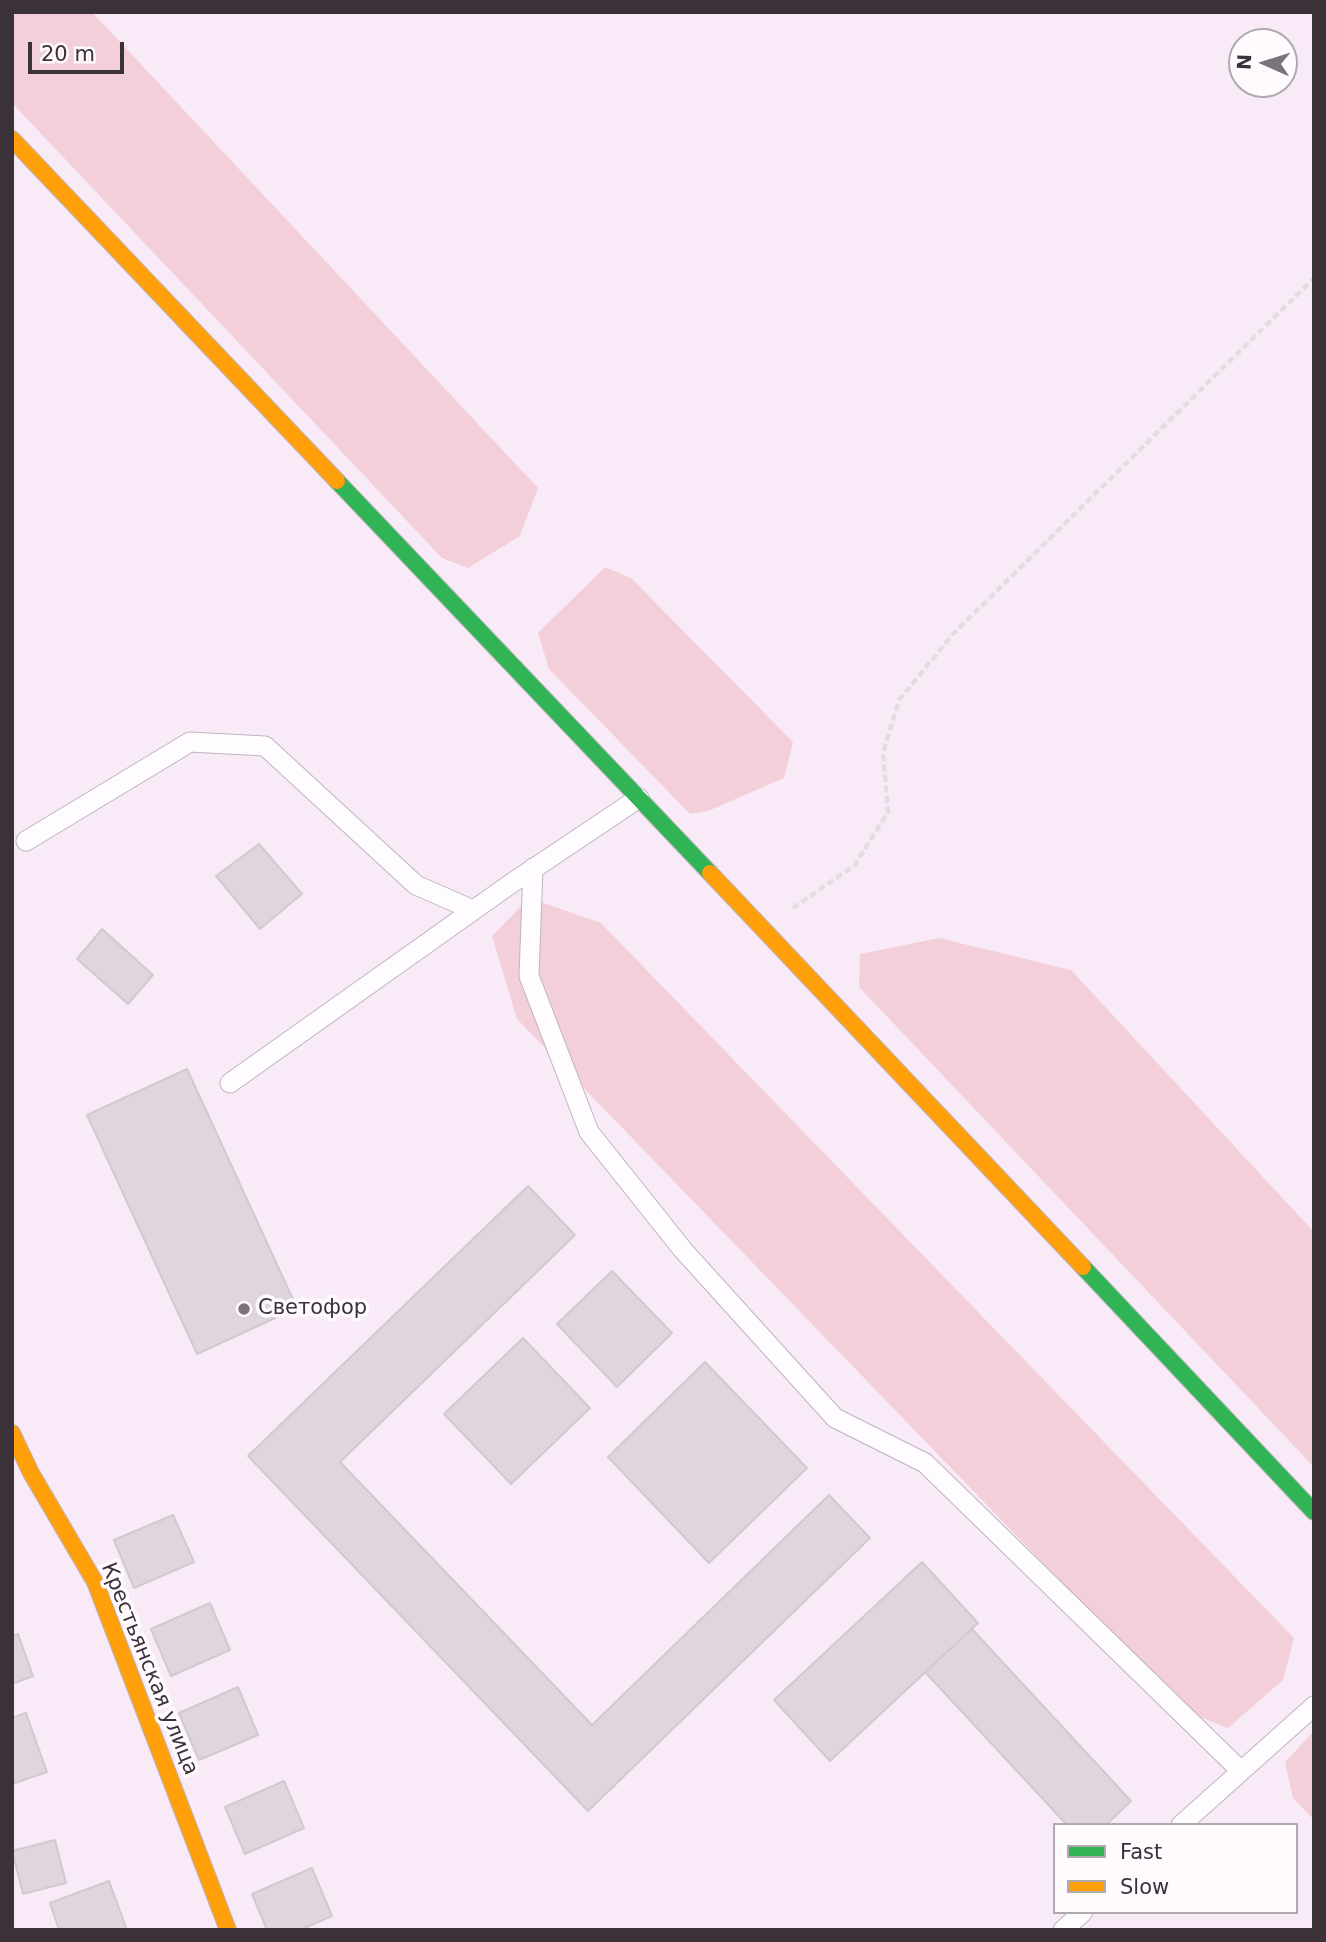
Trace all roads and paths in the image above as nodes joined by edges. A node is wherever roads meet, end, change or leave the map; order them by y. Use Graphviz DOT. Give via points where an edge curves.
graph roads {
  1 [pos="12,139"];
  2 [pos="1314,278"];
  3 [pos="639,798"];
  4 [pos="26,841"];
  5 [pos="533,868"];
  6 [pos="473,910"];
  7 [pos="764,929"];
  8 [pos="230,1083"];
  9 [pos="12,1433"];
  10 [pos="1314,1512"];
  11 [pos="1314,1706"];
  12 [pos="1241,1771"];
  13 [pos="1183,1823"];
  14 [pos="1081,1914"];
  15 [pos="228,1930"];
  16 [pos="1063,1930"];
  1 -- 3 [label="street"];
  2 -- 7 [label="path" via="953,635 899,700 883,753 888,812 855,865"];
  3 -- 5 [label="lane"];
  3 -- 7 [label="street"];
  4 -- 6 [label="lane" via="190,742 265,746 416,884"];
  5 -- 6 [label="lane"];
  5 -- 12 [label="lane" via="529,976 589,1132 683,1250 835,1418 925,1463"];
  6 -- 8 [label="lane"];
  7 -- 10 [label="street"];
  9 -- 15 [label="street, Крестьянская улица" via="95,1582"];
  11 -- 12 [label="lane"];
  12 -- 13 [label="lane"];
  14 -- 16 [label="lane"];
}
